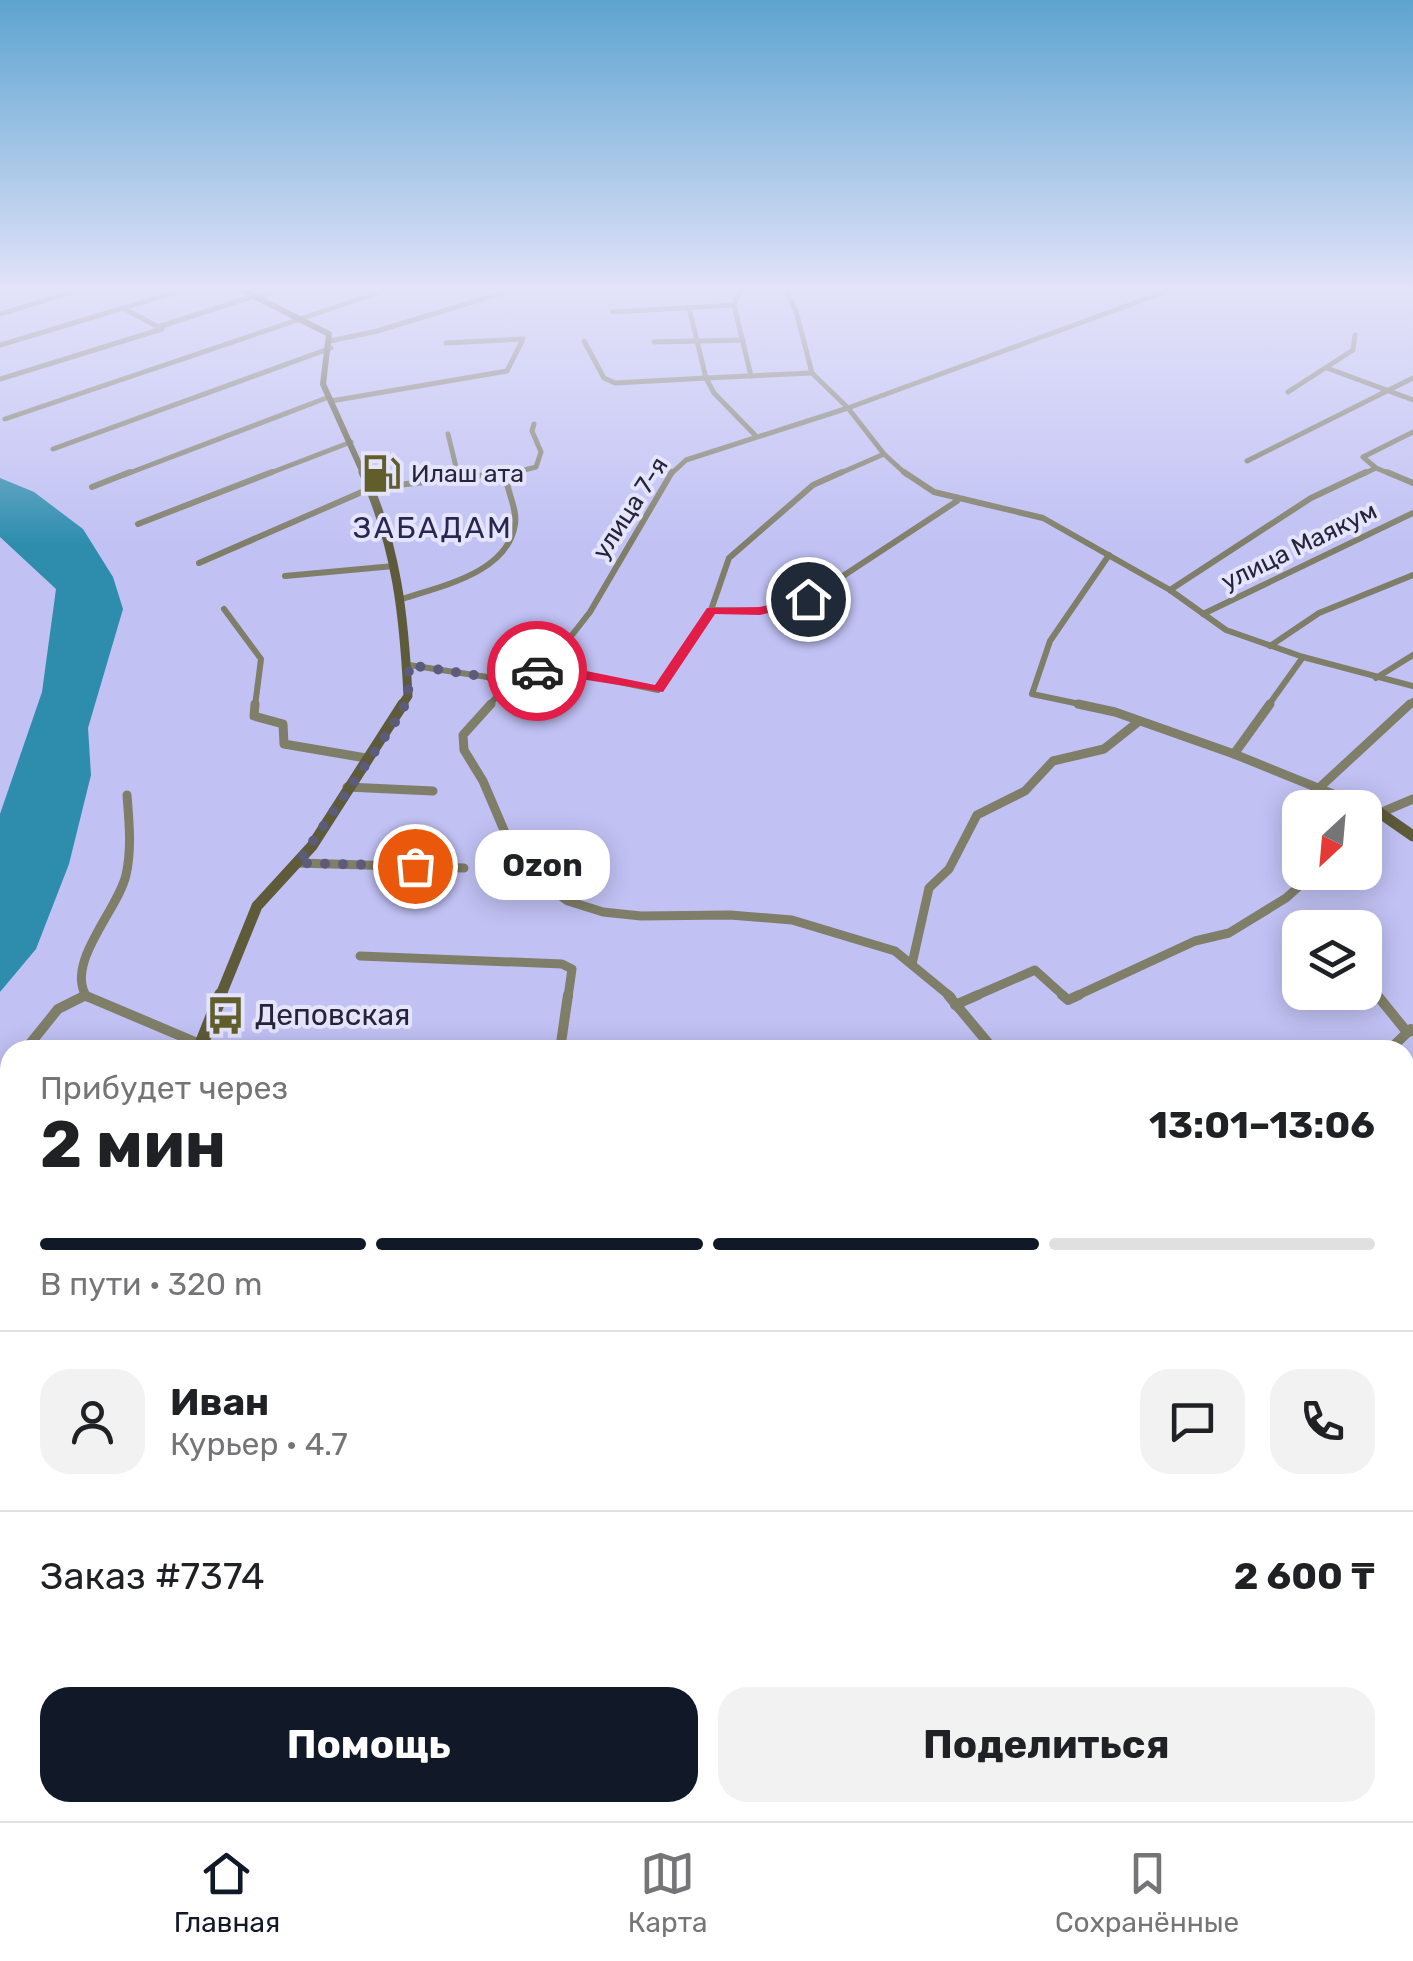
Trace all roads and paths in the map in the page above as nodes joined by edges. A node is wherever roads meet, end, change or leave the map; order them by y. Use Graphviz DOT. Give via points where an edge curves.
graph roads {
  1 [pos="129,375"];
  2 [pos="250,375"];
  3 [pos="323,375"];
  4 [pos="483,375"];
  5 [pos="602,375"];
  6 [pos="705,375"];
  7 [pos="772,375"];
  8 [pos="814,375"];
  9 [pos="938,375"];
  10 [pos="1316,375"];
  11 [pos="1346,375"];
  12 [pos="751,376"];
  13 [pos="706,378"];
  14 [pos="1413,378"];
  15 [pos="1391,391"];
  16 [pos="1288,392"];
  17 [pos="330,399"];
  18 [pos="1413,400"];
  19 [pos="848,408"];
  20 [pos="5,418"];
  21 [pos="534,424"];
  22 [pos="1413,432"];
  23 [pos="448,434"];
  24 [pos="755,435"];
  25 [pos="351,442"];
  26 [pos="53,449"];
  27 [pos="884,454"];
  28 [pos="1247,461"];
  29 [pos="1376,468"];
  30 [pos="504,473"];
  31 [pos="459,478"];
  32 [pos="1413,484"];
  33 [pos="92,486"];
  34 [pos="371,488"];
  35 [pos="957,501"];
  36 [pos="1413,513"];
  37 [pos="138,524"];
  38 [pos="1109,555"];
  39 [pos="199,563"];
  40 [pos="394,566"];
  41 [pos="1413,575"];
  42 [pos="285,576"];
  43 [pos="1170,590"];
  44 [pos="402,599"];
  45 [pos="224,609"];
  46 [pos="711,610"];
  47 [pos="1203,614"];
  48 [pos="1270,646"];
  49 [pos="1413,655"];
  50 [pos="1303,657"];
  51 [pos="409,665"];
  52 [pos="547,667"];
  53 [pos="1376,678"];
  54 [pos="502,682"];
  55 [pos="1413,686"];
  56 [pos="1413,701"];
  57 [pos="1138,722"];
  58 [pos="1234,754"];
  59 [pos="366,758"];
  60 [pos="346,788"];
  61 [pos="1319,788"];
  62 [pos="1324,790"];
  63 [pos="432,792"];
  64 [pos="128,796"];
  65 [pos="1413,799"];
  66 [pos="1382,813"];
  67 [pos="1382,815"];
  68 [pos="1413,836"];
  69 [pos="298,863"];
  70 [pos="464,868"];
  71 [pos="1295,890"];
  72 [pos="360,956"];
  73 [pos="912,964"];
  74 [pos="84,996"];
  75 [pos="1382,998"];
  76 [pos="955,1006"];
  77 [pos="1411,1030"];
  78 [pos="33,1040"];
  79 [pos="184,1040"];
  80 [pos="203,1040"];
  81 [pos="561,1040"];
  82 [pos="987,1040"];
  1 -- 20 [label="street"];
  2 -- 26 [label="street"];
  3 -- 17 [label="street"];
  4 -- 17 [label="street"];
  5 -- 13 [label="street" via="615,383"];
  6 -- 13 [label="street"];
  7 -- 12 [label="street"];
  8 -- 19 [label="street"];
  9 -- 19 [label="street, улица 7-я"];
  10 -- 16 [label="street"];
  11 -- 15 [label="street"];
  12 -- 13 [label="street"];
  13 -- 24 [label="street"];
  14 -- 15 [label="street"];
  15 -- 18 [label="street"];
  15 -- 28 [label="street"];
  17 -- 25 [label="street"];
  17 -- 33 [label="street"];
  19 -- 24 [label="street, улица 7-я"];
  19 -- 27 [label="street"];
  21 -- 30 [label="street" via="541,458 536,467"];
  22 -- 29 [label="street" via="1363,457"];
  23 -- 31 [label="street"];
  24 -- 52 [label="street, улица 7-я" via="673,470 590,612"];
  25 -- 34 [label="street"];
  25 -- 37 [label="street"];
  27 -- 35 [label="street" via="913,481"];
  27 -- 46 [label="street" via="814,484 742,544"];
  29 -- 32 [label="street"];
  29 -- 43 [label="street" via="1311,498"];
  30 -- 31 [label="street"];
  30 -- 44 [label="street" via="516,524 502,553"];
  31 -- 34 [label="street"];
  34 -- 39 [label="street"];
  34 -- 40 [label="street"];
  35 -- 38 [label="street" via="1043,518"];
  35 -- 46 [label="street" via="808,599 760,611"];
  36 -- 47 [label="street, улица Маякум"];
  38 -- 43 [label="street"];
  38 -- 57 [label="street" via="1050,641 1032,694"];
  40 -- 42 [label="street"];
  40 -- 44 [label="street"];
  41 -- 48 [label="street" via="1318,614"];
  43 -- 47 [label="street"];
  44 -- 51 [label="street"];
  45 -- 59 [label="street" via="261,659 254,716 283,724 284,744"];
  46 -- 52 [label="street" via="658,690"];
  47 -- 48 [label="street"];
  48 -- 50 [label="street"];
  49 -- 53 [label="street"];
  50 -- 53 [label="street"];
  50 -- 58 [label="street"];
  51 -- 54 [label="street"];
  51 -- 59 [label="street" via="406,704"];
  52 -- 54 [label="street"];
  53 -- 55 [label="street"];
  54 -- 73 [label="street" via="502,692 464,734 463,752 485,784 503,832 552,894 624,917 797,921 903,955"];
  56 -- 61 [label="street"];
  57 -- 58 [label="street"];
  57 -- 73 [label="street" via="1104,749 1053,761 1026,791 977,816 948,869 928,888"];
  58 -- 61 [label="street"];
  59 -- 60 [label="street"];
  60 -- 63 [label="street"];
  60 -- 69 [label="street"];
  61 -- 62 [label="street"];
  64 -- 74 [label="street" via="124,886 80,970"];
  65 -- 66 [label="street"];
  67 -- 68 [label="street"];
  69 -- 70 [label="street"];
  69 -- 80 [label="street" via="257,906"];
  71 -- 76 [label="street" via="1228,933 1195,941 1068,1000 1035,970"];
  72 -- 81 [label="street" via="572,968"];
  73 -- 76 [label="street"];
  74 -- 78 [label="street" via="58,1009"];
  74 -- 79 [label="street"];
  75 -- 77 [label="street"];
  76 -- 82 [label="street"];
}
